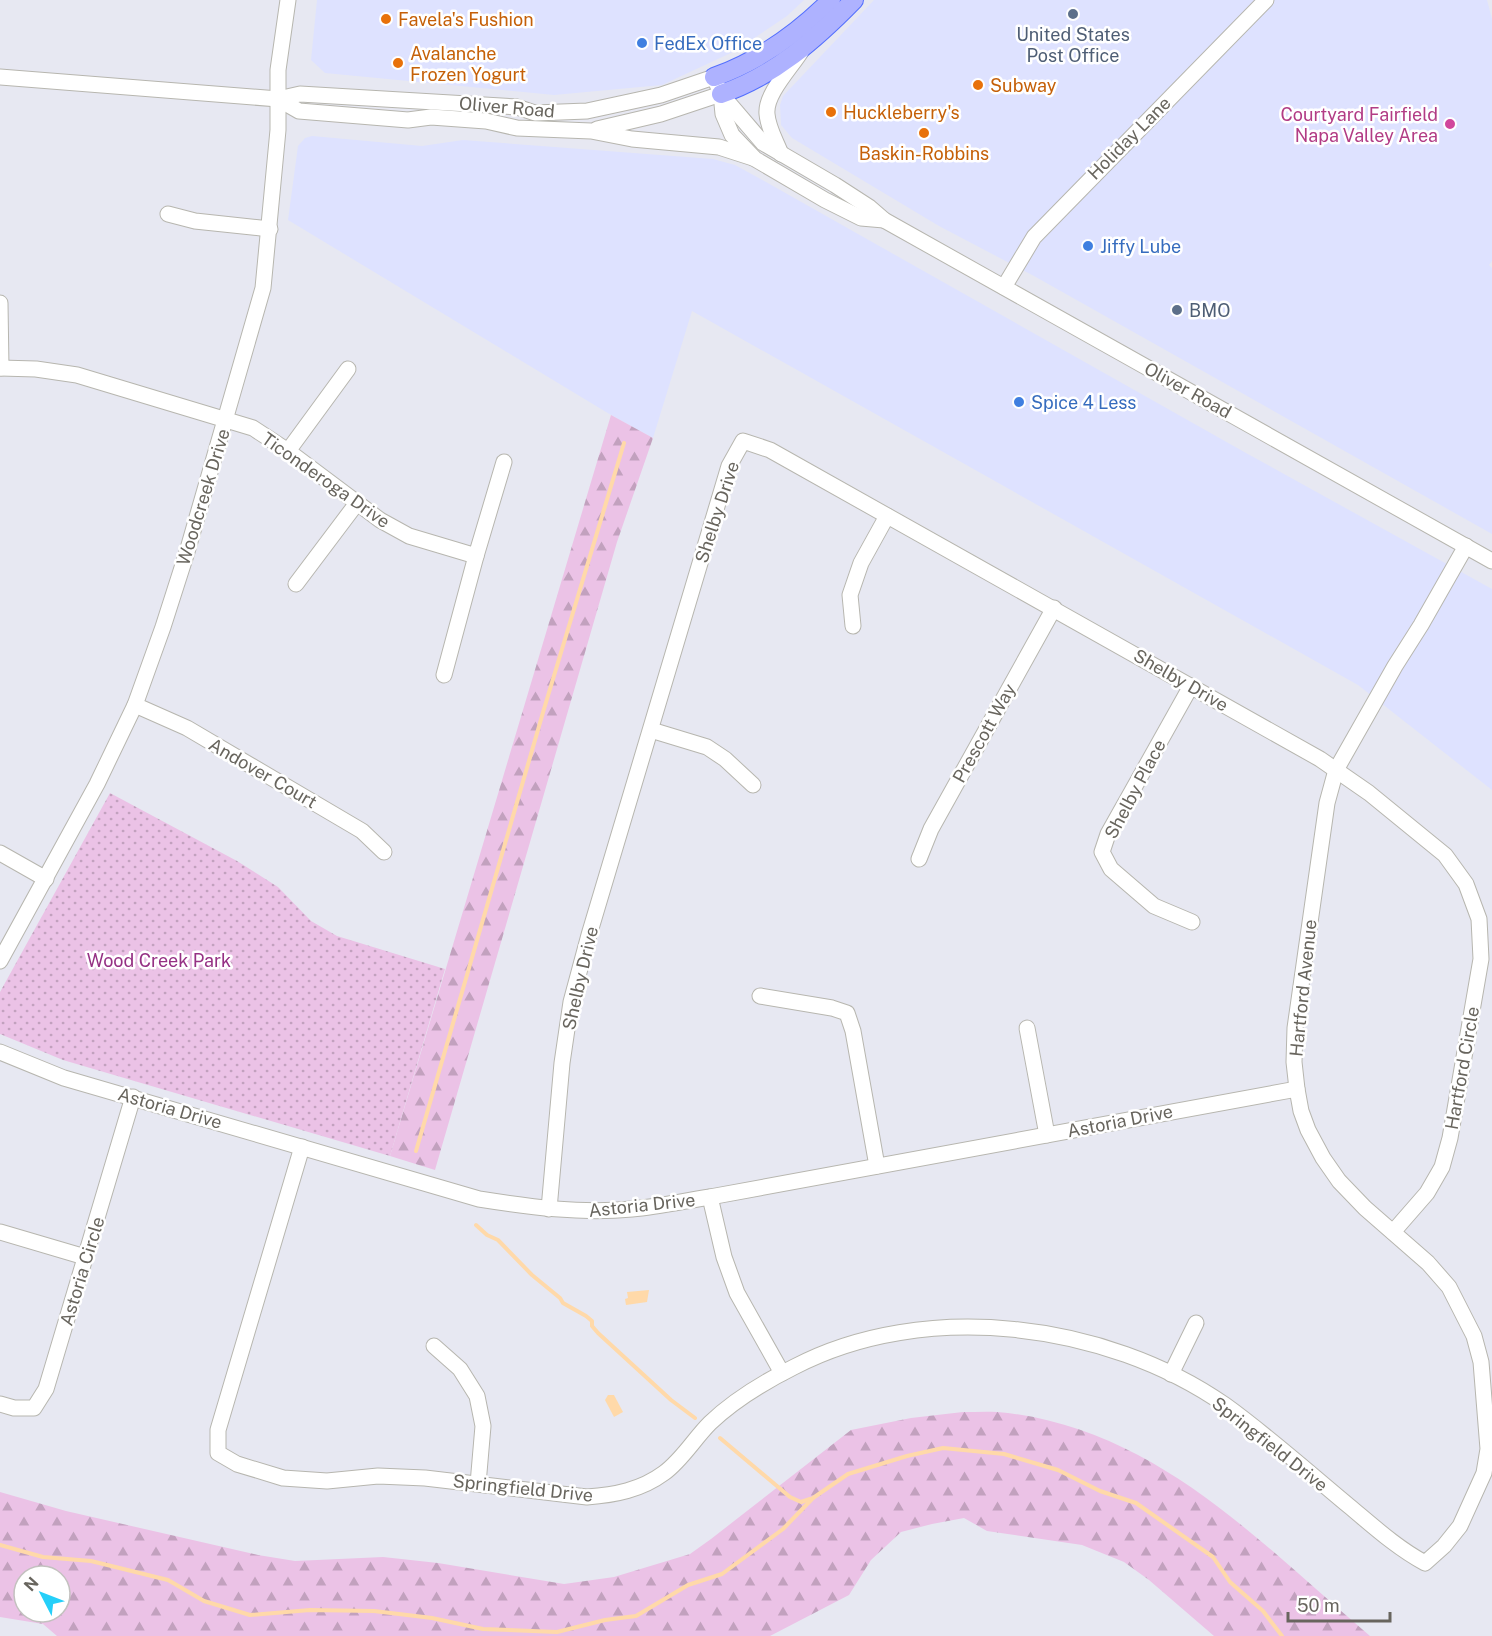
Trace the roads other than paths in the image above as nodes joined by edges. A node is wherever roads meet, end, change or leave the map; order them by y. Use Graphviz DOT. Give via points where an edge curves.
graph roads {
  1 [pos="288,0"];
  2 [pos="831,0"];
  3 [pos="854,0"];
  4 [pos="1266,0"];
  5 [pos="804,47"];
  6 [pos="0,77"];
  7 [pos="718,85"];
  8 [pos="278,99"];
  9 [pos="591,131"];
  10 [pos="781,154"];
  11 [pos="755,159"];
  12 [pos="168,214"];
  13 [pos="884,220"];
  14 [pos="270,229"];
  15 [pos="1004,286"];
  16 [pos="0,303"];
  17 [pos="0,368"];
  18 [pos="348,369"];
  19 [pos="226,419"];
  20 [pos="288,451"];
  21 [pos="504,462"];
  22 [pos="357,503"];
  23 [pos="887,516"];
  24 [pos="1466,546"];
  25 [pos="476,556"];
  26 [pos="1492,561"];
  27 [pos="296,584"];
  28 [pos="1053,608"];
  29 [pos="853,626"];
  30 [pos="444,675"];
  31 [pos="1191,686"];
  32 [pos="135,705"];
  33 [pos="651,730"];
  34 [pos="1336,770"];
  35 [pos="753,785"];
  36 [pos="384,852"];
  37 [pos="0,854"];
  38 [pos="919,859"];
  39 [pos="46,879"];
  40 [pos="1192,922"];
  41 [pos="0,961"];
  42 [pos="760,996"];
  43 [pos="1027,1028"];
  44 [pos="0,1052"];
  45 [pos="1297,1089"];
  46 [pos="133,1097"];
  47 [pos="1047,1135"];
  48 [pos="302,1147"];
  49 [pos="877,1166"];
  50 [pos="710,1197"];
  51 [pos="549,1209"];
  52 [pos="0,1232"];
  53 [pos="1393,1232"];
  54 [pos="86,1257"];
  55 [pos="1196,1323"];
  56 [pos="434,1346"];
  57 [pos="782,1373"];
  58 [pos="1171,1374"];
  59 [pos="0,1404"];
  60 [pos="1488,1474"];
  61 [pos="478,1484"];
  62 [pos="1425,1563"];
  1 -- 8 [label="street, Woodcreek Drive"];
  2 -- 7 [label="main road" via="793,34 736,69"];
  3 -- 5 [label="main road"];
  4 -- 15 [label="street, Holiday Lane" via="1034,237"];
  5 -- 7 [label="main road" via="750,82"];
  5 -- 10 [label="street" via="772,91 766,106 770,129"];
  6 -- 8 [label="street, Oliver Road"];
  7 -- 8 [label="street, Oliver Road" via="587,111 535,113 517,107 300,94"];
  7 -- 9 [label="street, Oliver Road" via="661,114"];
  7 -- 10 [label="street, Oliver Road" via="763,143"];
  7 -- 11 [label="street, Oliver Road" via="723,114 732,135"];
  8 -- 9 [label="street, Oliver Road" via="299,111 408,120 431,117 518,128"];
  8 -- 14 [label="street, Woodcreek Drive"];
  9 -- 11 [label="street, Oliver Road" via="719,147"];
  10 -- 13 [label="street, Oliver Road" via="835,184"];
  11 -- 13 [label="street, Oliver Road" via="861,218"];
  12 -- 14 [label="street"];
  13 -- 15 [label="street, Oliver Road"];
  14 -- 19 [label="street, Woodcreek Drive" via="263,288"];
  15 -- 24 [label="street, Oliver Road"];
  16 -- 17 [label="street"];
  17 -- 19 [label="street, Ticonderoga Drive" via="77,375"];
  18 -- 20 [label="street"];
  19 -- 20 [label="street, Ticonderoga Drive" via="254,428"];
  19 -- 32 [label="street, Woodcreek Drive" via="163,627"];
  20 -- 22 [label="street, Ticonderoga Drive"];
  21 -- 25 [label="street"];
  22 -- 25 [label="street, Ticonderoga Drive" via="409,536"];
  22 -- 27 [label="street"];
  23 -- 28 [label="street, Shelby Drive"];
  23 -- 29 [label="street" via="861,562 850,595"];
  23 -- 33 [label="street, Shelby Drive" via="770,450 742,441 729,466"];
  24 -- 26 [label="street, Oliver Road"];
  24 -- 34 [label="street, Hartford Avenue"];
  25 -- 30 [label="street"];
  28 -- 31 [label="street, Shelby Drive"];
  28 -- 38 [label="street, Prescott Way" via="931,829"];
  31 -- 34 [label="street, Shelby Drive"];
  31 -- 40 [label="street, Shelby Place" via="1108,834 1102,852 1111,869 1154,906"];
  32 -- 36 [label="street, Andover Court" via="187,728 362,831"];
  32 -- 39 [label="street, Woodcreek Drive"];
  33 -- 35 [label="street" via="707,747"];
  33 -- 51 [label="street, Shelby Drive" via="571,1002"];
  34 -- 45 [label="street, Hartford Avenue" via="1295,1028"];
  34 -- 53 [label="street, Hartford Circle" via="1444,855 1466,884 1479,919 1481,959 1450,1138 1442,1167 1427,1193"];
  37 -- 39 [label="street"];
  39 -- 41 [label="street, Woodcreek Drive"];
  42 -- 49 [label="street" via="847,1013"];
  43 -- 47 [label="street"];
  44 -- 46 [label="street, Astoria Drive" via="64,1078"];
  45 -- 47 [label="street, Astoria Drive"];
  45 -- 53 [label="street, Hartford Avenue" via="1308,1130 1323,1158 1339,1181"];
  46 -- 48 [label="street, Astoria Drive"];
  46 -- 54 [label="street, Astoria Circle"];
  47 -- 49 [label="street, Astoria Drive"];
  48 -- 51 [label="street, Astoria Drive" via="479,1198"];
  48 -- 61 [label="street, Springfield Drive" via="218,1430 218,1453 237,1464 283,1478 327,1481 378,1476"];
  49 -- 50 [label="street, Astoria Drive"];
  50 -- 51 [label="street, Astoria Drive" via="632,1209"];
  50 -- 57 [label="street" via="737,1293"];
  52 -- 54 [label="street"];
  53 -- 60 [label="street, Hartford Avenue" via="1449,1287 1474,1336 1480,1362"];
  54 -- 59 [label="street, Astoria Circle" via="46,1389 34,1408"];
  55 -- 58 [label="street"];
  56 -- 61 [label="street" via="460,1369 477,1396 483,1426"];
  57 -- 58 [label="street, Springfield Drive" via="849,1344 891,1334 984,1328 1044,1333 1090,1343"];
  57 -- 61 [label="street, Springfield Drive" via="721,1414 665,1472 639,1487 614,1495 587,1497"];
  58 -- 62 [label="street, Springfield Drive" via="1224,1405 1402,1551"];
  60 -- 62 [label="street, Hartford Avenue" via="1460,1526"];
}
